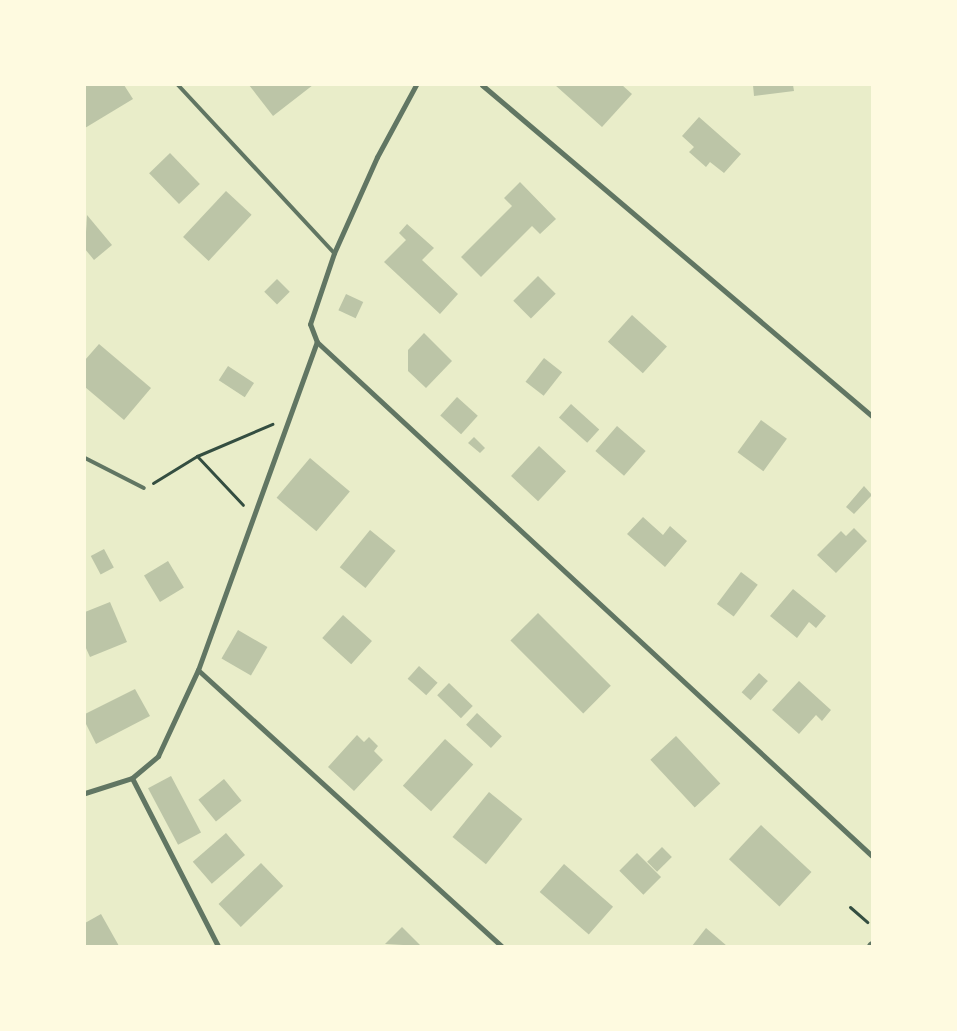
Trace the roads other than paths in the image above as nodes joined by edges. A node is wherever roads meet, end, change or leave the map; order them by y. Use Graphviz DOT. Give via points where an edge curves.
graph roads {
  1 [pos="178,85"];
  2 [pos="416,85"];
  3 [pos="482,85"];
  4 [pos="334,253"];
  5 [pos="317,342"];
  6 [pos="872,416"];
  7 [pos="85,458"];
  8 [pos="144,488"];
  9 [pos="198,670"];
  10 [pos="132,778"];
  11 [pos="85,793"];
  12 [pos="872,856"];
  13 [pos="218,946"];
  14 [pos="501,946"];
  1 -- 4 [label="lane"];
  2 -- 4 [label="street" via="377,157"];
  3 -- 6 [label="street"];
  4 -- 5 [label="street" via="310,324"];
  5 -- 9 [label="street"];
  5 -- 12 [label="street"];
  7 -- 8 [label="lane"];
  9 -- 10 [label="street" via="158,756"];
  9 -- 14 [label="street"];
  10 -- 11 [label="street"];
  10 -- 13 [label="street"];
}
